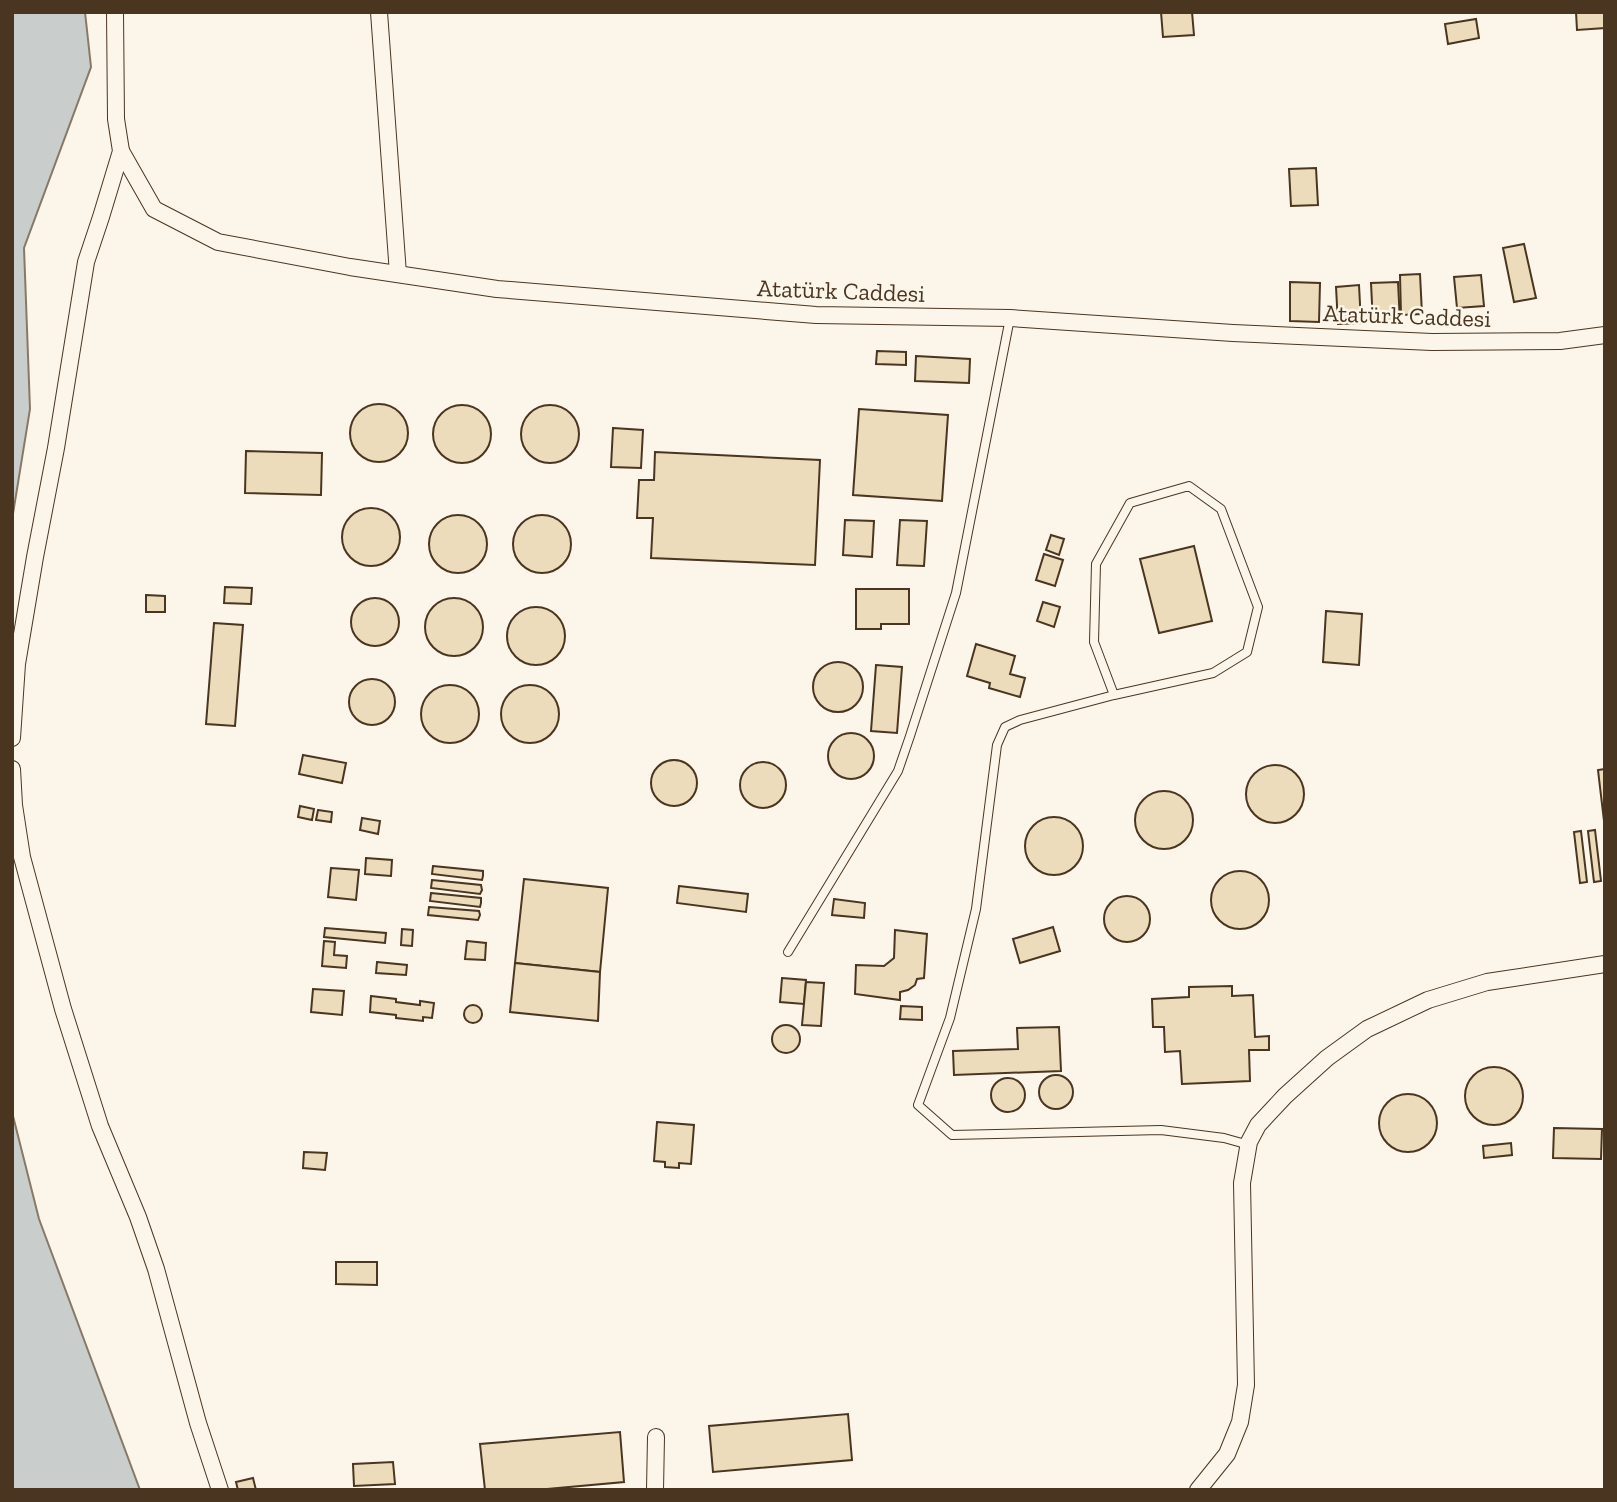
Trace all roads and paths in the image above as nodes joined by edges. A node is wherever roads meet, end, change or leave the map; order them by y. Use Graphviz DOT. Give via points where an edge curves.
graph roads {
  1 [pos="115,12"];
  2 [pos="379,12"];
  3 [pos="121,151"];
  4 [pos="398,275"];
  5 [pos="1010,318"];
  6 [pos="1605,335"];
  7 [pos="1114,695"];
  8 [pos="12,738"];
  9 [pos="12,769"];
  10 [pos="788,952"];
  11 [pos="1605,964"];
  12 [pos="1249,1145"];
  13 [pos="656,1437"];
  14 [pos="220,1490"];
  15 [pos="655,1490"];
  16 [pos="1198,1490"];
  1 -- 3 [label="street" via="116,119"];
  2 -- 4 [label="street"];
  3 -- 4 [label="street, Atatürk Caddesi" via="154,209 218,242"];
  3 -- 8 [label="street" via="86,262 17,664"];
  4 -- 5 [label="street, Atatürk Caddesi" via="497,289 816,316"];
  5 -- 6 [label="street, Atatürk Caddesi" via="1432,342 1560,341"];
  5 -- 10 [label="lane" via="956,593 898,771"];
  7 -- 7 [label="lane" via="1094,642 1096,564 1130,503 1189,486 1221,509 1258,607 1247,652 1213,673"];
  7 -- 12 [label="lane" via="1005,727 997,745 976,909 950,1018 918,1105 952,1135 1161,1130"];
  9 -- 14 [label="street" via="22,857 63,1009 100,1126 156,1269"];
  11 -- 12 [label="street" via="1487,982 1428,1000 1367,1029 1285,1096 1258,1125"];
  12 -- 16 [label="street" via="1242,1183 1246,1385 1240,1422 1227,1454"];
  13 -- 15 [label="street"];
}
